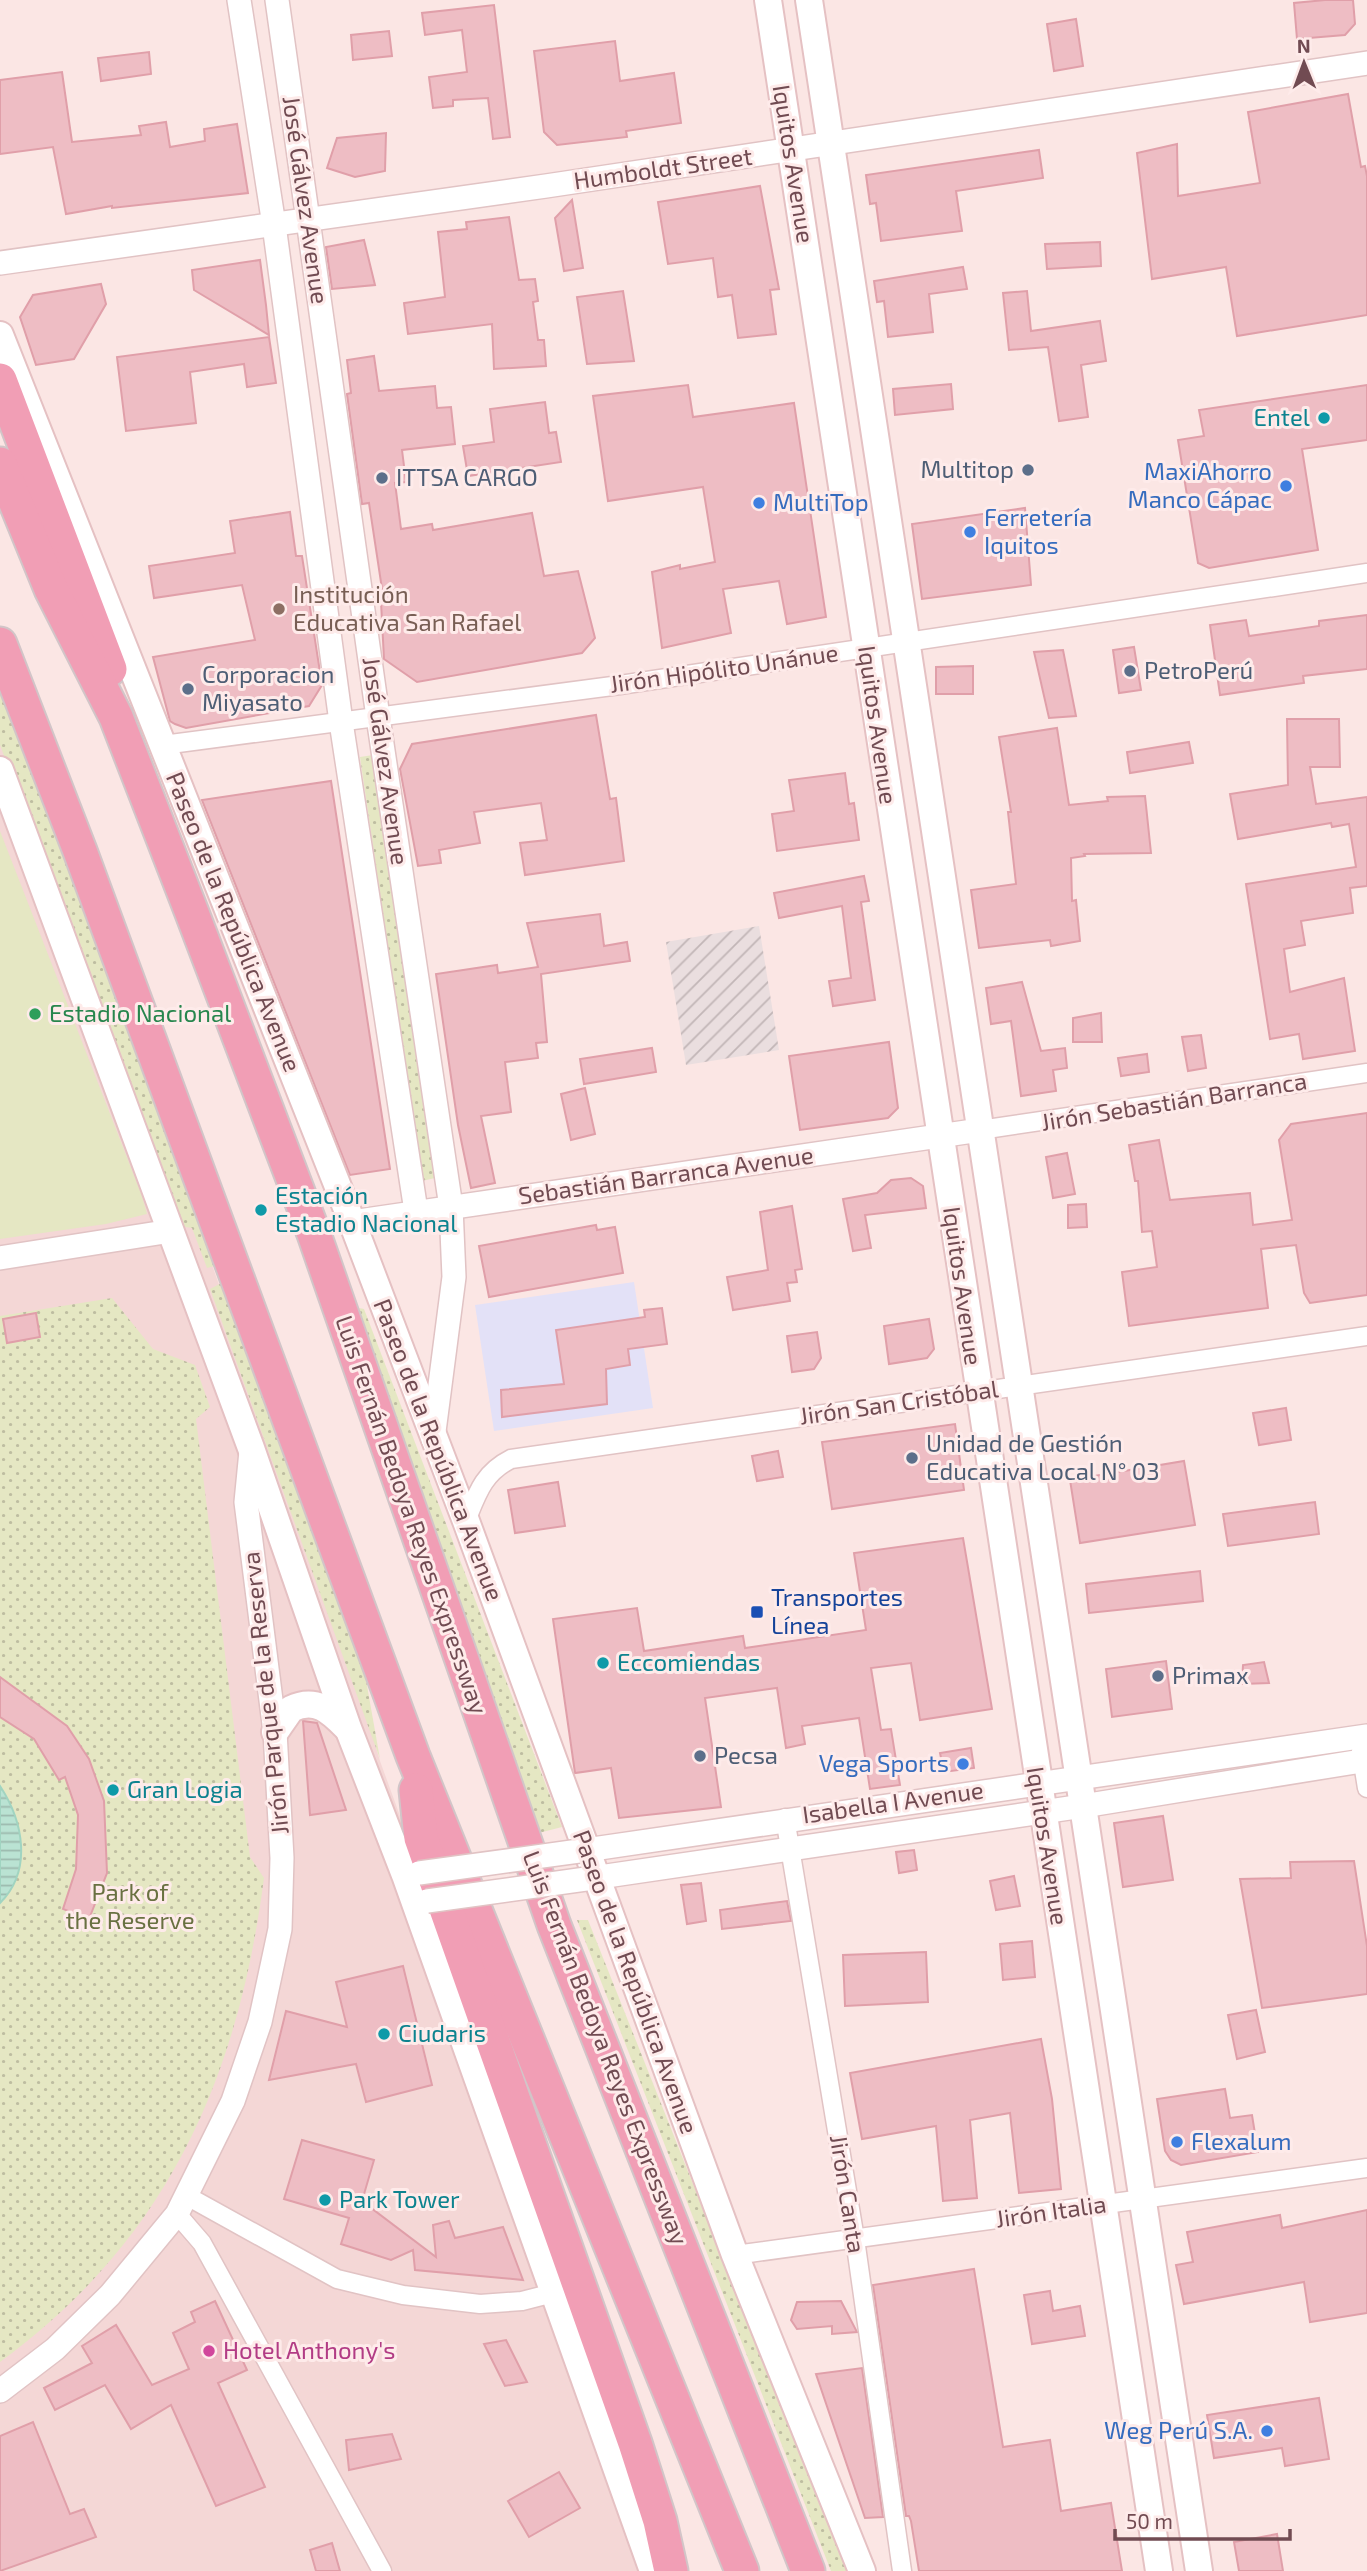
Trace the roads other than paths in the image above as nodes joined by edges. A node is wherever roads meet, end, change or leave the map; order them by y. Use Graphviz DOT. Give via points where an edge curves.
graph roads {
  1 [pos="239,0"];
  2 [pos="277,0"];
  3 [pos="768,0"];
  4 [pos="808,0"];
  5 [pos="1367,63"];
  6 [pos="831,144"];
  7 [pos="792,149"];
  8 [pos="308,220"];
  9 [pos="274,225"];
  10 [pos="0,263"];
  11 [pos="0,335"];
  12 [pos="0,380"];
  13 [pos="0,464"];
  14 [pos="1367,573"];
  15 [pos="906,642"];
  16 [pos="0,644"];
  17 [pos="866,648"];
  18 [pos="116,717"];
  19 [pos="378,717"];
  20 [pos="341,722"];
  21 [pos="163,745"];
  22 [pos="0,770"];
  23 [pos="1367,1073"];
  24 [pos="980,1130"];
  25 [pos="940,1136"];
  26 [pos="451,1207"];
  27 [pos="416,1211"];
  28 [pos="352,1222"];
  29 [pos="171,1231"];
  30 [pos="0,1258"];
  31 [pos="1367,1336"];
  32 [pos="1019,1386"];
  33 [pos="978,1391"];
  34 [pos="433,1439"];
  35 [pos="251,1448"];
  36 [pos="466,1521"];
  37 [pos="348,1728"];
  38 [pos="275,1732"];
  39 [pos="1363,1736"];
  40 [pos="413,1756"];
  41 [pos="1365,1760"];
  42 [pos="1078,1777"];
  43 [pos="1037,1783"];
  44 [pos="1367,1788"];
  45 [pos="1083,1806"];
  46 [pos="1042,1812"];
  47 [pos="785,1818"];
  48 [pos="790,1849"];
  49 [pos="583,1850"];
  50 [pos="412,1874"];
  51 [pos="592,1878"];
  52 [pos="421,1902"];
  53 [pos="1367,2168"];
  54 [pos="1143,2199"];
  55 [pos="182,2205"];
  56 [pos="1103,2206"];
  57 [pos="855,2239"];
  58 [pos="735,2255"];
  59 [pos="553,2293"];
  60 [pos="0,2391"];
  61 [pos="382,2571"];
  62 [pos="653,2571"];
  63 [pos="671,2571"];
  64 [pos="742,2571"];
  65 [pos="808,2571"];
  66 [pos="862,2571"];
  67 [pos="902,2571"];
  68 [pos="1158,2571"];
  69 [pos="1199,2571"];
  1 -- 9 [label="street, José Gálvez Avenue"];
  2 -- 8 [label="street, José Gálvez Avenue"];
  3 -- 7 [label="main road, Iquitos Avenue"];
  4 -- 6 [label="main road, Iquitos Avenue"];
  5 -- 6 [label="street, Humboldt Street"];
  6 -- 7 [label="street, Humboldt Street"];
  6 -- 15 [label="main road, Iquitos Avenue"];
  7 -- 8 [label="street, Humboldt Street"];
  7 -- 17 [label="main road, Iquitos Avenue"];
  8 -- 9 [label="street, Humboldt Street"];
  8 -- 19 [label="street, José Gálvez Avenue"];
  9 -- 10 [label="street, Humboldt Street"];
  9 -- 20 [label="street, José Gálvez Avenue"];
  11 -- 21 [label="main road, Paseo de la República Avenue"];
  12 -- 18 [label="highway" via="109,661"];
  13 -- 18 [label="highway, Luis Fernán Bedoya Reyes Expressway" via="51,589"];
  14 -- 15 [label="street, Jirón Hipólito Unánue"];
  15 -- 17 [label="street, Jirón Hipólito Unánue"];
  15 -- 24 [label="main road, Iquitos Avenue"];
  16 -- 40 [label="highway"];
  17 -- 19 [label="street, Jirón Hipólito Unánue"];
  17 -- 25 [label="main road, Iquitos Avenue"];
  18 -- 65 [label="highway, Luis Fernán Bedoya Reyes Expressway" via="314,1234 554,1925"];
  19 -- 20 [label="street, Jirón Hipólito Unánue"];
  19 -- 26 [label="street, José Gálvez Avenue"];
  20 -- 21 [label="street, Jirón Hipólito Unánue"];
  20 -- 27 [label="street, José Gálvez Avenue"];
  21 -- 28 [label="main road, Paseo de la República Avenue"];
  22 -- 29 [label="main road"];
  23 -- 24 [label="street, Jirón Sebastián Barranca"];
  24 -- 25 [label="street, Sebastián Barranca Avenue"];
  24 -- 32 [label="main road, Iquitos Avenue"];
  25 -- 26 [label="street, Sebastián Barranca Avenue"];
  25 -- 33 [label="main road, Iquitos Avenue"];
  26 -- 27 [label="street, Sebastián Barranca Avenue"];
  26 -- 34 [label="street, José Gálvez Avenue" via="454,1277"];
  27 -- 28 [label="street, Sebastián Barranca Avenue"];
  28 -- 34 [label="main road, Paseo de la República Avenue"];
  29 -- 30 [label="street"];
  29 -- 35 [label="main road"];
  31 -- 32 [label="street, Jirón San Cristóbal"];
  32 -- 33 [label="street, Jirón San Cristóbal"];
  32 -- 42 [label="main road, Iquitos Avenue"];
  33 -- 36 [label="street, Jirón San Cristóbal" via="511,1459 483,1481"];
  33 -- 43 [label="main road, Iquitos Avenue"];
  34 -- 36 [label="main road, Paseo de la República Avenue"];
  35 -- 37 [label="main road"];
  35 -- 38 [label="street, Jirón Parque de la Reserva" via="246,1502"];
  36 -- 49 [label="main road, Paseo de la República Avenue"];
  37 -- 38 [label="main road" via="330,1710 312,1704 292,1709"];
  37 -- 50 [label="main road"];
  38 -- 55 [label="street, Jirón Parque de la Reserva" via="282,1858 280,1929 273,1972 243,2079"];
  39 -- 41 [label="street"];
  39 -- 42 [label="street, Isabella I Avenue"];
  40 -- 63 [label="highway" via="421,1838 635,2443"];
  40 -- 64 [label="highway"];
  41 -- 44 [label="street"];
  41 -- 45 [label="street, Isabella I Avenue"];
  42 -- 43 [label="street, Isabella I Avenue"];
  42 -- 45 [label="main road, Iquitos Avenue"];
  43 -- 46 [label="main road, Iquitos Avenue"];
  43 -- 47 [label="street, Isabella I Avenue"];
  45 -- 46 [label="street, Isabella I Avenue"];
  45 -- 54 [label="main road, Iquitos Avenue"];
  46 -- 48 [label="street, Isabella I Avenue"];
  46 -- 56 [label="main road, Iquitos Avenue"];
  47 -- 48 [label="street, Jirón Canta"];
  47 -- 49 [label="street, Isabella I Avenue"];
  48 -- 51 [label="street, Isabella I Avenue"];
  48 -- 57 [label="street, Jirón Canta"];
  49 -- 50 [label="street, Isabella I Avenue, bridge"];
  49 -- 51 [label="main road, Paseo de la República Avenue"];
  50 -- 52 [label="main road"];
  51 -- 52 [label="street, Isabella I Avenue, bridge"];
  51 -- 58 [label="main road, Paseo de la República Avenue"];
  52 -- 59 [label="main road"];
  53 -- 54 [label="street, Jirón Italia"];
  54 -- 56 [label="street, Jirón Italia"];
  54 -- 69 [label="main road, Iquitos Avenue"];
  55 -- 59 [label="street" via="338,2279 404,2295 480,2304"];
  55 -- 60 [label="street, Jirón Parque de la Reserva" via="110,2295 55,2349"];
  55 -- 61 [label="street"];
  56 -- 57 [label="street, Jirón Italia"];
  56 -- 68 [label="main road, Iquitos Avenue"];
  57 -- 58 [label="street, Jirón Italia"];
  57 -- 67 [label="street, Jirón Canta"];
  58 -- 66 [label="main road, Paseo de la República Avenue"];
  59 -- 62 [label="main road"];
}
